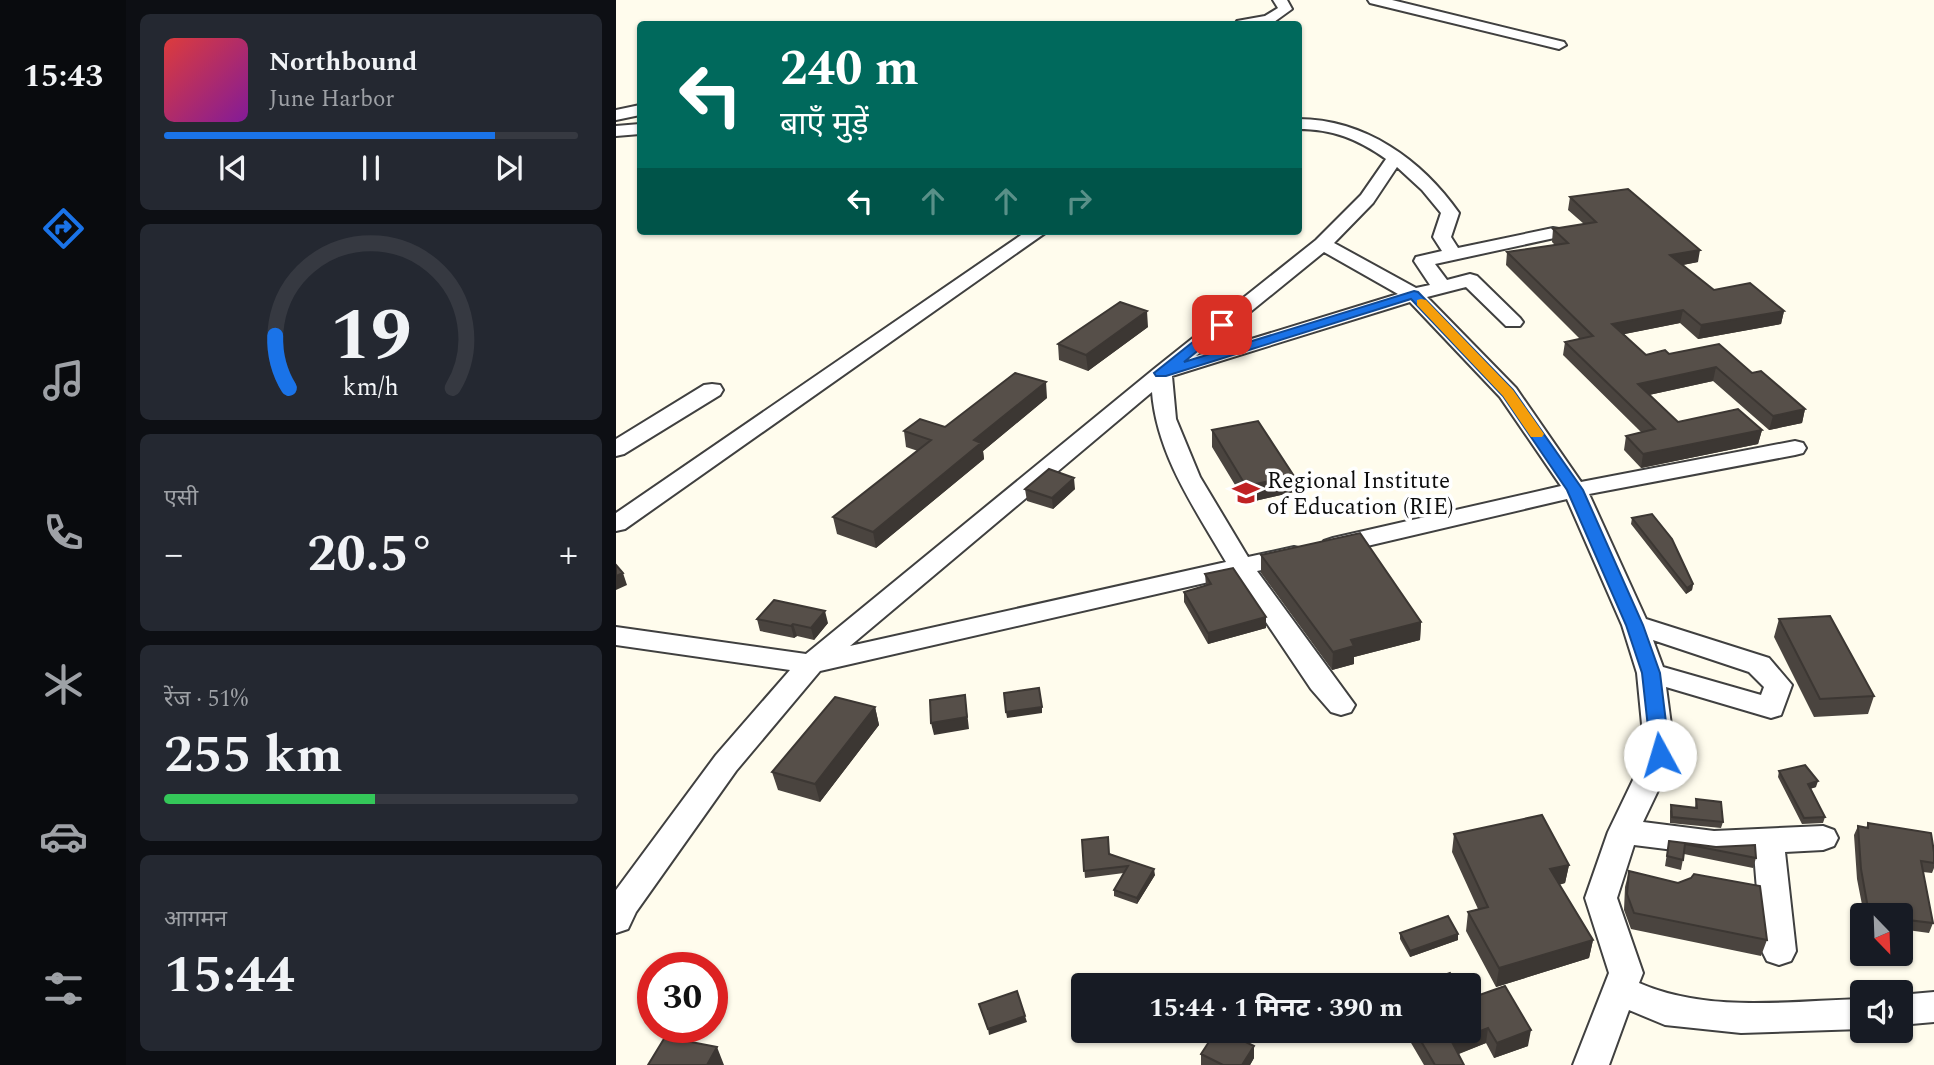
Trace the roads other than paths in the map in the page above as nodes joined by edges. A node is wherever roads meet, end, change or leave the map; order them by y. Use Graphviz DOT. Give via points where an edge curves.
graph roads {
  1 [pos="1280,0"];
  2 [pos="1375,0"];
  3 [pos="1258,21"];
  4 [pos="1559,45"];
  5 [pos="637,111"];
  6 [pos="616,116"];
  7 [pos="1302,124"];
  8 [pos="637,129"];
  9 [pos="616,131"];
  10 [pos="1394,159"];
  11 [pos="1553,233"];
  12 [pos="1033,235"];
  13 [pos="1323,244"];
  14 [pos="1453,254"];
  15 [pos="1442,287"];
  16 [pos="1414,295"];
  17 [pos="1513,322"];
  18 [pos="1161,373"];
  19 [pos="712,390"];
  20 [pos="1795,448"];
  21 [pos="616,449"];
  22 [pos="1575,490"];
  23 [pos="616,524"];
  24 [pos="1242,568"];
  25 [pos="1635,625"];
  26 [pos="616,636"];
  27 [pos="811,664"];
  28 [pos="1651,673"];
  29 [pos="1341,705"];
  30 [pos="1623,832"];
  31 [pos="1823,838"];
  32 [pos="1769,842"];
  33 [pos="616,920"];
  34 [pos="1779,951"];
  35 [pos="1619,989"];
  36 [pos="1934,1007"];
  37 [pos="1913,1009"];
  38 [pos="1850,1015"];
  39 [pos="1591,1065"];
  1 -- 3 [label="street" via="1285,9"];
  2 -- 4 [label="street"];
  5 -- 6 [label="street"];
  7 -- 10 [label="street" via="1335,126 1358,134"];
  8 -- 9 [label="street"];
  10 -- 13 [label="street" via="1367,199"];
  10 -- 14 [label="street" via="1417,174 1450,213 1442,237"];
  11 -- 14 [label="street"];
  12 -- 23 [label="street"];
  13 -- 16 [label="street"];
  13 -- 18 [label="street"];
  14 -- 15 [label="street" via="1423,261"];
  15 -- 16 [label="street"];
  15 -- 17 [label="street" via="1470,280"];
  16 -- 18 [label="street"];
  16 -- 22 [label="street" via="1508,393"];
  18 -- 24 [label="street" via="1165,419 1188,477"];
  18 -- 27 [label="street"];
  19 -- 21 [label="street"];
  20 -- 22 [label="street"];
  22 -- 24 [label="street"];
  22 -- 25 [label="street"];
  24 -- 27 [label="street"];
  24 -- 29 [label="street"];
  25 -- 28 [label="street"];
  25 -- 28 [label="street" via="1759,665 1778,685 1771,708"];
  26 -- 27 [label="street"];
  27 -- 33 [label="street" via="726,763"];
  28 -- 30 [label="street" via="1660,755"];
  30 -- 32 [label="street" via="1714,843"];
  30 -- 35 [label="street" via="1624,871 1601,898 1626,973"];
  31 -- 32 [label="street"];
  32 -- 34 [label="street"];
  35 -- 38 [label="street" via="1665,1010 1728,1017"];
  35 -- 39 [label="street"];
  36 -- 37 [label="street"];
}
